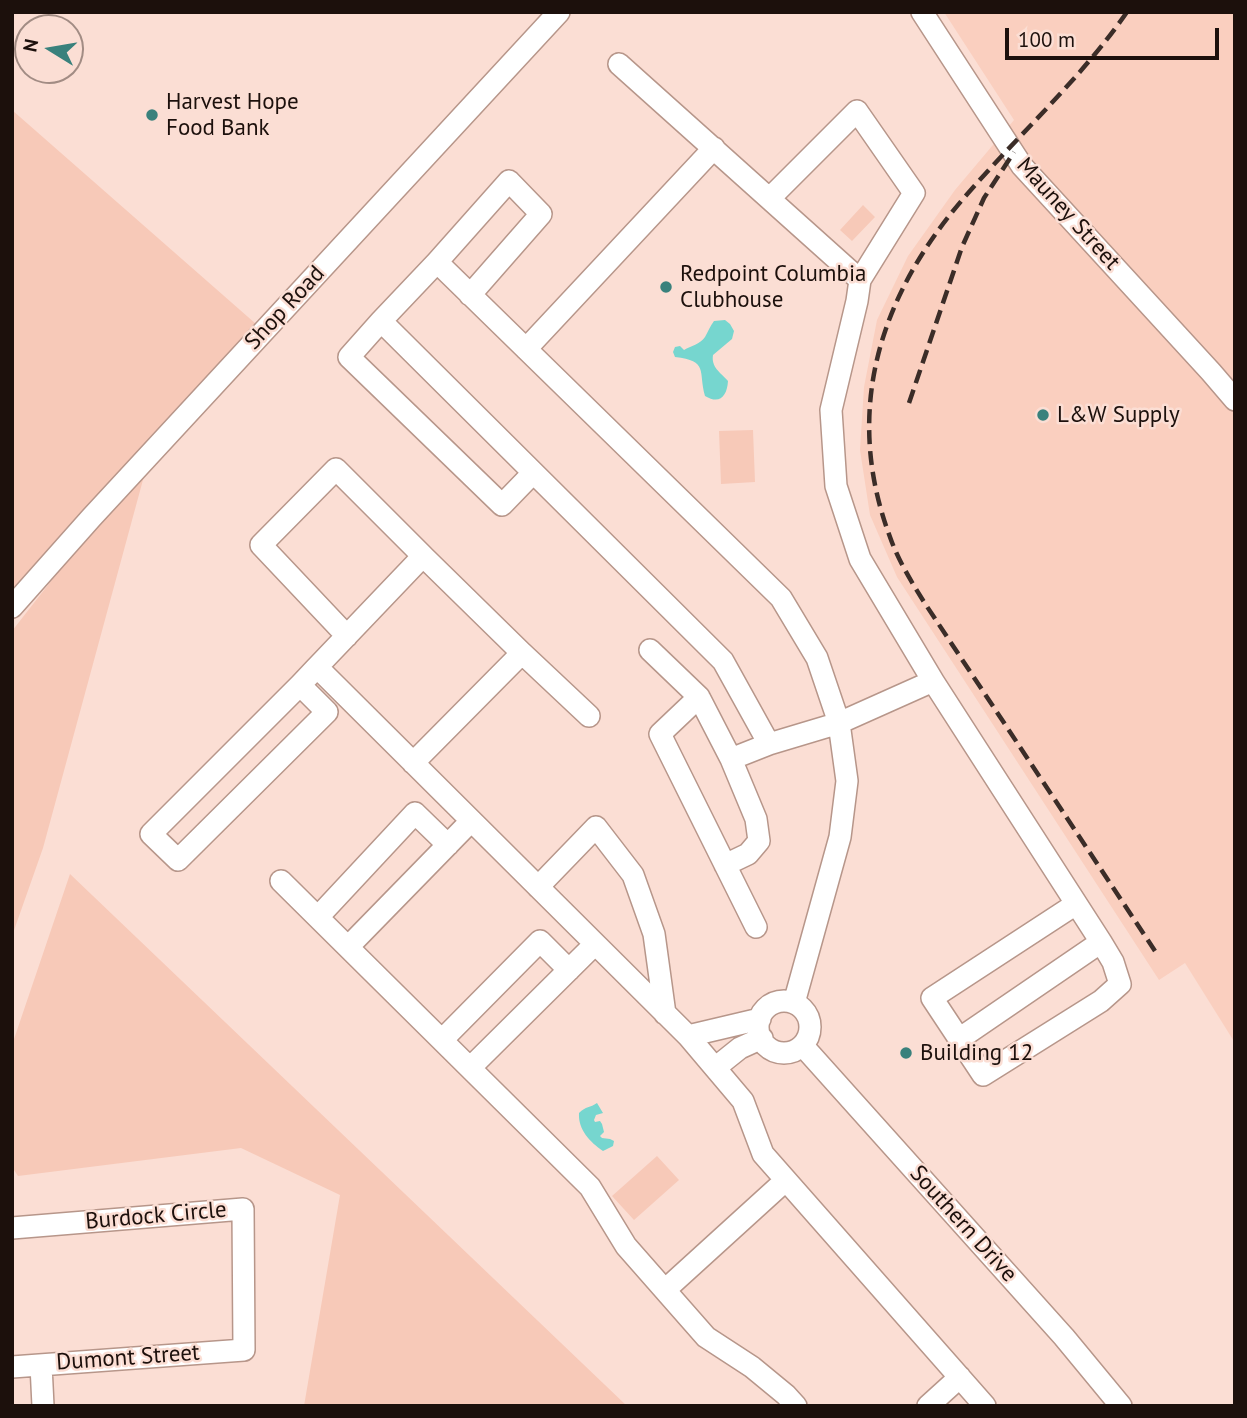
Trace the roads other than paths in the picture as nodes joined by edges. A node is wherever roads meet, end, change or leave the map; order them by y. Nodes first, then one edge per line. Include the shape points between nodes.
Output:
1 (559, 12) edge
2 (922, 12) edge
3 (619, 64) dead end
4 (714, 148) junction
5 (770, 198) junction
6 (437, 262) junction
7 (860, 280) junction
8 (470, 295) junction
9 (381, 321) junction
10 (526, 349) junction
11 (1235, 400) edge
12 (533, 473) junction
13 (423, 556) junction
14 (12, 607) edge
15 (347, 636) junction
16 (650, 650) dead end
17 (522, 653) junction
18 (317, 667) junction
19 (933, 681) junction
20 (300, 685) junction
21 (699, 697) junction
22 (589, 716) dead end
23 (839, 723) junction
24 (769, 744) junction
25 (731, 759) junction
26 (413, 763) junction
27 (471, 821) junction
28 (447, 845) junction
29 (725, 865) junction
30 (281, 881) dead end
31 (538, 887) junction
32 (1076, 904) junction
33 (318, 917) junction
34 (756, 927) dead end
35 (1101, 942) junction
36 (594, 945) junction
37 (348, 947) junction
38 (569, 970) junction
39 (794, 1003) junction
40 (665, 1014) junction
41 (761, 1028) junction
42 (688, 1036) junction
43 (959, 1039) junction
44 (442, 1040) junction
45 (803, 1046) junction
46 (470, 1068) junction
47 (715, 1068) junction
48 (786, 1180) junction
49 (12, 1228) edge
50 (665, 1290) junction
51 (244, 1350) joint
52 (41, 1365) junction
53 (12, 1367) edge
54 (960, 1377) junction
55 (43, 1406) edge
56 (796, 1406) edge
57 (928, 1406) edge
58 (985, 1406) edge
59 (1121, 1406) edge

1 - 14 street, Shop Road
2 - 11 street, Mauney Street via 1022,166
3 - 4 street
4 - 5 street
4 - 10 street
5 - 7 street
5 - 7 street via 857,111 914,193
6 - 8 street
6 - 8 street via 509,181 541,214
6 - 9 street
7 - 19 street via 831,410 836,486 860,559
8 - 10 street
9 - 12 street
9 - 12 street via 349,357 502,505
10 - 23 street via 781,598 817,658
12 - 24 street via 723,661
13 - 15 street
13 - 15 street via 336,469 261,545
13 - 17 street
15 - 18 street
16 - 21 street
17 - 22 street
17 - 26 street
18 - 20 street
18 - 26 street
19 - 23 street
19 - 32 street
20 - 20 street via 151,834 178,860 327,712
21 - 25 street
21 - 29 street via 660,734
23 - 24 street
23 - 39 street via 847,781 841,836
24 - 25 street
25 - 29 street via 756,819 759,841 748,854
26 - 27 street
27 - 28 street
27 - 31 street
28 - 33 street via 415,813
28 - 37 street
29 - 34 street
30 - 33 street
31 - 36 street
31 - 40 street via 596,827 633,875 654,934
32 - 35 street
32 - 43 street via 932,998
33 - 37 street
35 - 43 street
35 - 43 street via 1120,984 1101,1001 983,1075
36 - 38 street
36 - 40 street
37 - 44 street
38 - 44 street via 540,942
38 - 46 street
39 - 41 street via 770,1006
39 - 45 street via 810,1022
40 - 42 street
41 - 42 street
41 - 45 street via 764,1043 778,1053
41 - 47 street
42 - 47 street
44 - 46 street
45 - 59 street, Southern Drive
46 - 50 street via 590,1187 626,1246
47 - 48 street via 743,1101 763,1154
48 - 50 street
48 - 54 street
49 - 51 street, Burdock Circle via 243,1209
50 - 56 street via 706,1337 752,1367
51 - 52 street, Dumont Street
52 - 53 street, Dumont Street
52 - 55 street
54 - 57 street
54 - 58 street

